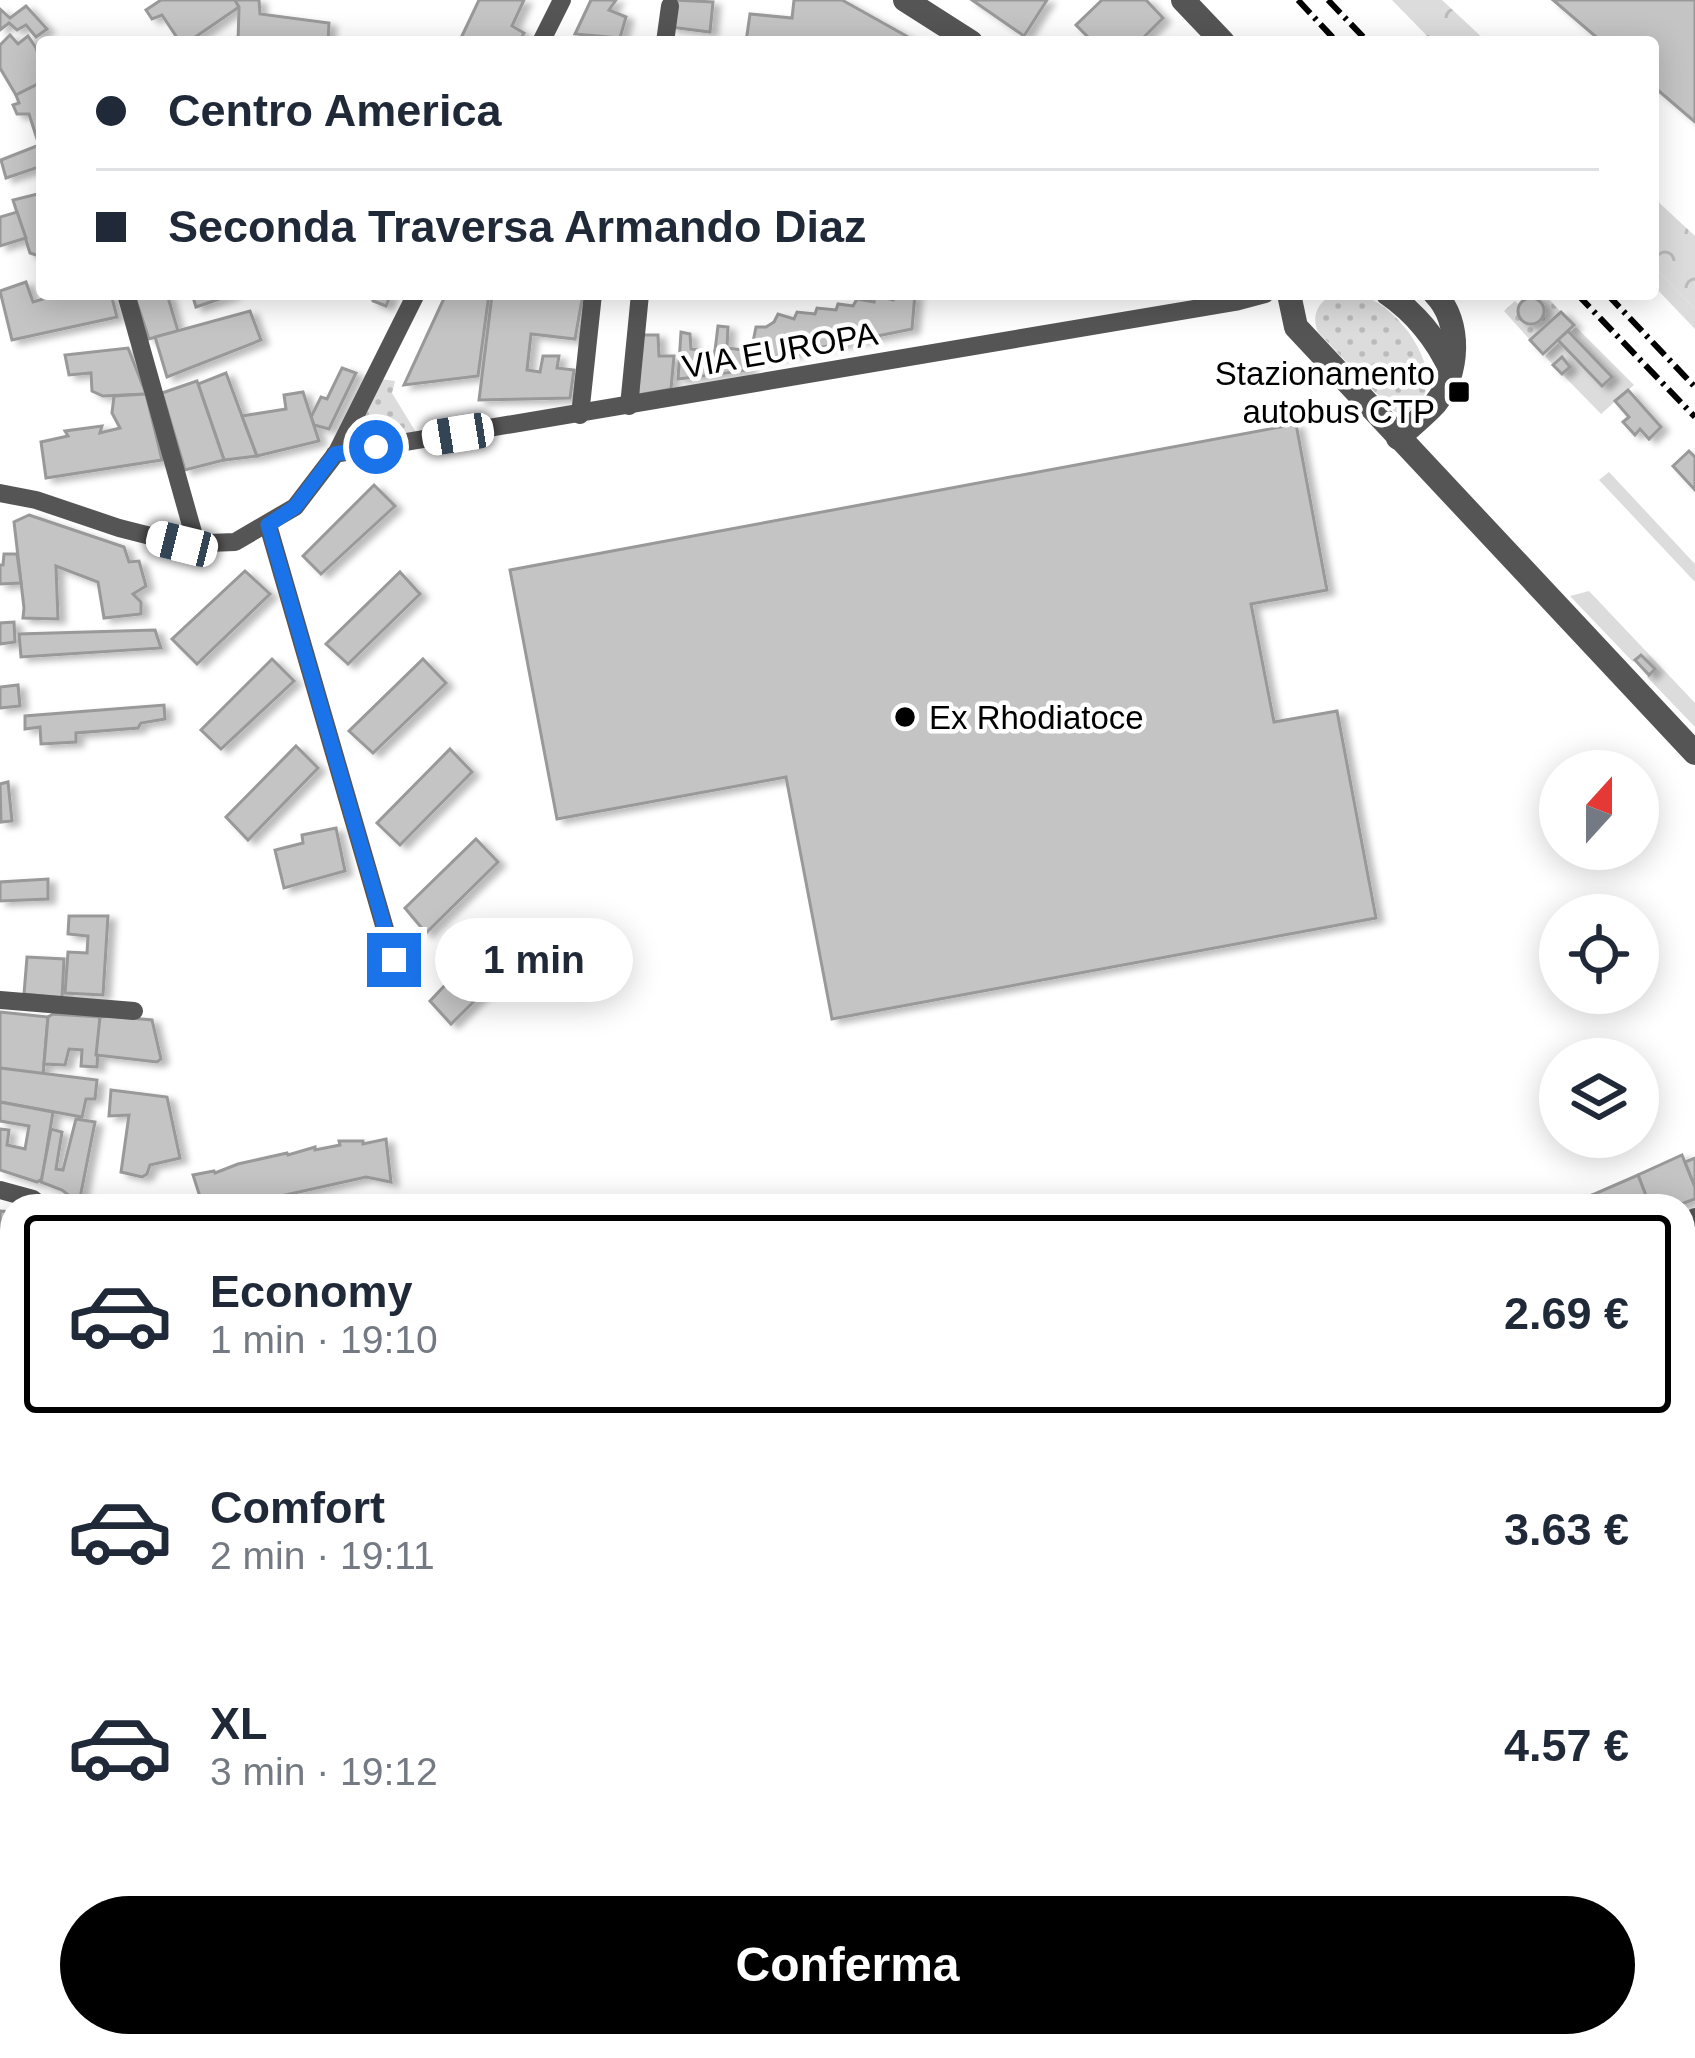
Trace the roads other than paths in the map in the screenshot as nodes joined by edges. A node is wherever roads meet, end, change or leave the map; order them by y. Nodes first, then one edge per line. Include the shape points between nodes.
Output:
1 (562, 0) edge
2 (904, 0) edge
3 (1183, 0) edge
4 (670, 6) dead end
5 (544, 36) edge
6 (666, 36) edge
7 (961, 36) edge
8 (1217, 36) edge
9 (128, 300) edge
10 (413, 300) edge
11 (592, 300) edge
12 (639, 300) edge
13 (1242, 300) edge
14 (1396, 300) edge
15 (1440, 300) edge
16 (1235, 302) junction
17 (1290, 303) edge
18 (1451, 371) junction
19 (629, 406) junction
20 (580, 415) junction
21 (1399, 438) junction
22 (336, 453) junction
23 (0, 493) edge
24 (268, 525) junction
25 (196, 543) junction
26 (1695, 753) edge
27 (394, 960) dead end
28 (0, 1000) edge
29 (134, 1011) dead end

1 - 5 street
2 - 7 street
3 - 8 street
4 - 6 street
9 - 25 street
10 - 22 street
11 - 20 street
12 - 19 street
13 - 16 street, VIA EUROPA
14 - 18 street
15 - 18 street via 1453,325
16 - 17 street, VIA EUROPA
16 - 19 street, VIA EUROPA
17 - 21 street via 1295,327
18 - 21 street via 1434,404
19 - 20 street, VIA EUROPA
20 - 22 street, VIA EUROPA
21 - 26 street
22 - 24 street via 295,507
23 - 25 street
24 - 25 street via 235,542
24 - 27 street
28 - 29 street

